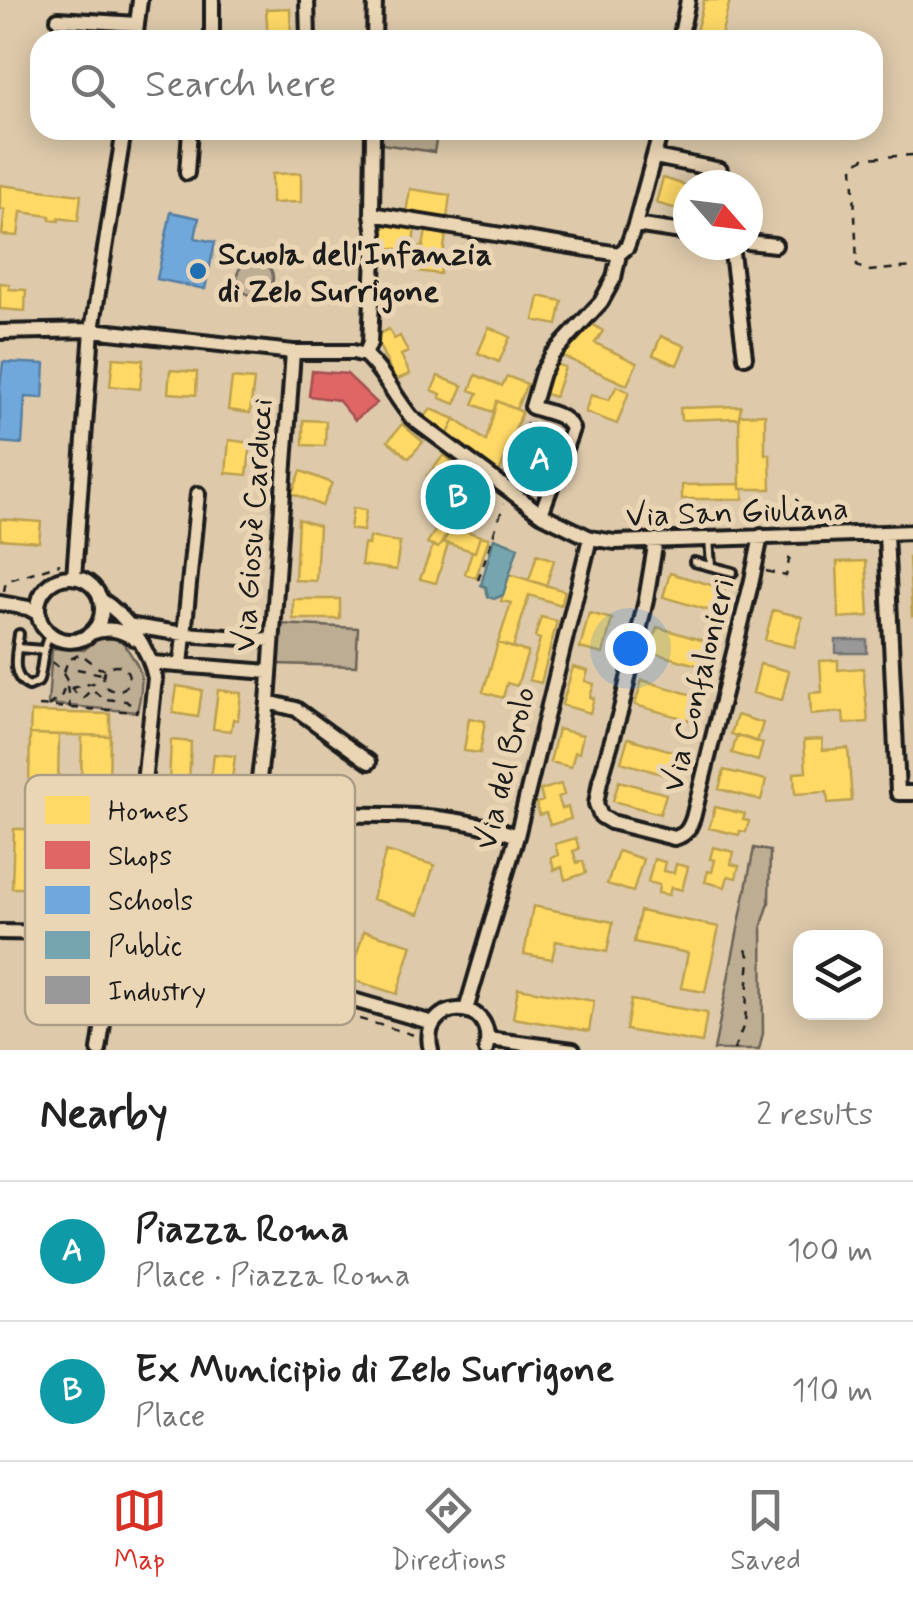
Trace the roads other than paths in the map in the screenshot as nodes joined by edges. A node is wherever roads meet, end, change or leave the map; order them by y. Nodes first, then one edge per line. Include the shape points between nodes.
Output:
1 (140, 0) edge
2 (212, 0) edge
3 (307, 0) edge
4 (375, 0) edge
5 (688, 0) edge
6 (58, 19) dead end
7 (137, 24) junction
8 (136, 30) edge
9 (212, 30) edge
10 (308, 30) edge
11 (374, 30) edge
12 (682, 30) edge
13 (122, 140) edge
14 (189, 140) edge
15 (373, 140) edge
16 (659, 140) edge
17 (655, 157) junction
18 (720, 170) dead end
19 (187, 173) dead end
20 (372, 214) junction
21 (635, 224) junction
22 (673, 230) edge
23 (763, 244) edge
24 (776, 245) dead end
25 (619, 254) junction
26 (734, 260) edge
27 (92, 330) junction
28 (0, 332) edge
29 (293, 352) junction
30 (365, 355) junction
31 (744, 357) dead end
32 (198, 494) dead end
33 (542, 514) junction
34 (913, 532) edge
35 (886, 534) junction
36 (761, 536) junction
37 (590, 538) junction
38 (709, 538) junction
39 (656, 540) junction
40 (694, 562) dead end
41 (711, 566) junction
42 (733, 572) dead end
43 (74, 577) junction
44 (100, 599) junction
45 (1, 603) edge
46 (39, 614) junction
47 (127, 624) junction
48 (164, 631) junction
49 (91, 632) junction
50 (50, 633) junction
51 (18, 634) dead end
52 (184, 634) junction
53 (271, 640) junction
54 (140, 643) junction
55 (18, 648) junction
56 (42, 654) junction
57 (152, 663) junction
58 (180, 665) junction
59 (269, 672) junction
60 (268, 702) junction
61 (370, 762) dead end
62 (144, 775) edge
63 (259, 775) edge
64 (913, 793) edge
65 (355, 816) edge
66 (516, 836) junction
67 (0, 932) edge
68 (25, 933) edge
69 (355, 1000) edge
70 (466, 1010) junction
71 (434, 1023) junction
72 (103, 1025) edge
73 (487, 1044) edge
74 (99, 1050) edge
75 (432, 1050) edge
76 (573, 1050) edge

1 - 7 street
2 - 9 street
3 - 10 street
4 - 11 street
5 - 12 street
6 - 7 street
7 - 8 street
13 - 27 street
14 - 19 street
15 - 20 street
16 - 17 street
17 - 18 street
17 - 21 street
20 - 25 street
20 - 30 street
21 - 22 street
21 - 25 street
23 - 24 street
25 - 33 street via 601,302 552,355 532,406 564,418 572,429
26 - 31 street
27 - 28 street
27 - 29 street
27 - 43 street
29 - 30 street
29 - 53 street, Via Giosuè Carducci
30 - 33 street via 412,418
32 - 52 street
33 - 37 street
34 - 35 street, Via San Giuliana
35 - 36 street, Via San Giuliana
35 - 64 street via 898,794
36 - 38 street, Via San Giuliana
36 - 39 street, Via Confalonieri via 689,829 667,837 611,822 596,804
37 - 39 street, Via San Giuliana
37 - 66 street, Via del Brolo
38 - 39 street, Via San Giuliana
38 - 41 lane
40 - 41 lane
41 - 42 lane
43 - 44 street via 93,586
43 - 46 street via 47,586
44 - 47 street
44 - 49 street via 102,614
45 - 46 street
46 - 50 street
47 - 48 street
47 - 54 street
48 - 52 street
48 - 54 street
49 - 50 street via 78,640
49 - 54 street via 113,629
50 - 56 lane
51 - 55 lane
52 - 53 street
52 - 58 street
53 - 59 street, Via Giosuè Carducci
54 - 57 street
55 - 56 lane
55 - 56 lane via 16,674 28,686 38,682
57 - 58 street
57 - 62 street via 156,678
58 - 59 street
59 - 60 street, Via Giosuè Carducci
60 - 61 street, Via Giosuè Carducci via 296,709
60 - 63 street, Via Giosuè Carducci
65 - 66 street, Via Giosuè Carducci via 426,816
66 - 70 street, Via del Brolo
67 - 68 street
69 - 71 street
70 - 71 street via 448,1011
70 - 73 street via 482,1021
71 - 75 street
72 - 74 street
73 - 76 street

